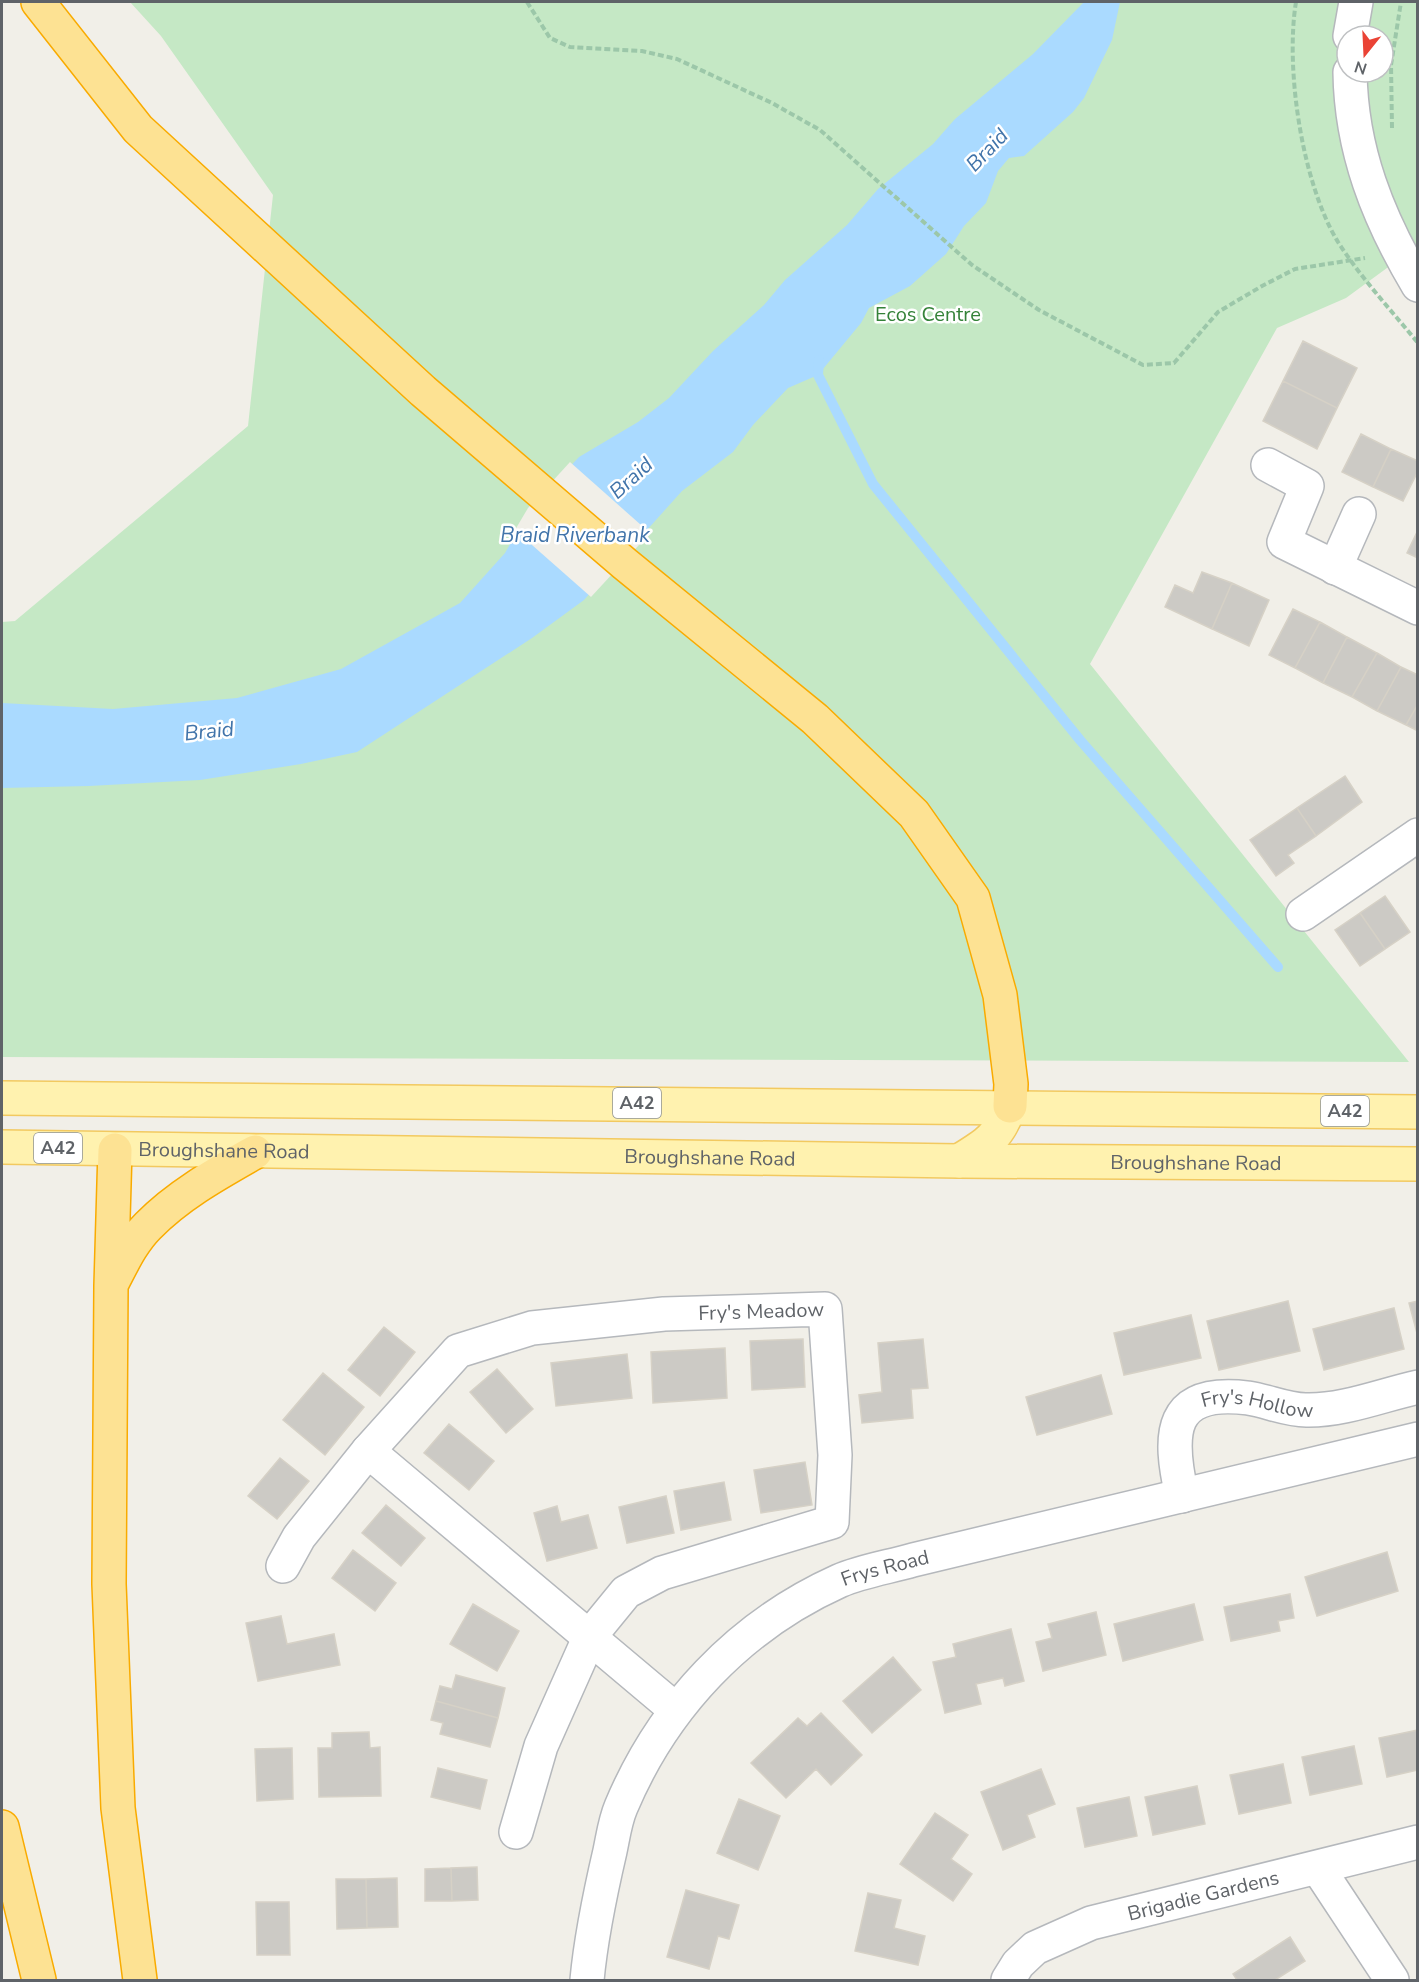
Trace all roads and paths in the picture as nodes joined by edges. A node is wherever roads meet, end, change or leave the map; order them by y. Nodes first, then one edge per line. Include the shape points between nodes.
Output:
1 (38, 2) edge
2 (526, 2) edge
3 (1296, 2) edge
4 (1356, 2) edge
5 (1401, 2) edge
6 (1352, 24) edge
7 (1351, 84) edge
8 (1392, 130) dead end
9 (1399, 251) junction
10 (1352, 260) junction
11 (1418, 285) edge
12 (1418, 343) edge
13 (1268, 465) dead end
14 (1359, 514) dead end
15 (1335, 568) junction
16 (1418, 608) edge
17 (1418, 835) edge
18 (1303, 914) dead end
19 (2, 1098) edge
20 (115, 1100) junction
21 (1010, 1106) junction
22 (1418, 1112) edge
23 (2, 1147) edge
24 (115, 1150) junction
25 (255, 1152) junction
26 (959, 1161) junction
27 (1418, 1164) edge
28 (111, 1286) junction
29 (1418, 1387) edge
30 (1418, 1439) edge
31 (368, 1451) junction
32 (1182, 1496) junction
33 (283, 1566) dead end
34 (590, 1636) junction
35 (676, 1710) junction
36 (2, 1827) edge
37 (516, 1832) dead end
38 (1418, 1842) edge
39 (1318, 1868) junction
40 (39, 1980) edge
41 (140, 1980) edge
42 (587, 1980) edge
43 (1008, 1980) edge
44 (1392, 1980) edge

1 - 21 highway via 138,129 423,391 625,564 815,719 914,814 973,898 1000,995
2 - 10 path via 550,38 570,47 642,51 677,59 820,130 972,265 1039,310 1143,365 1174,363 1218,312 1295,269
3 - 10 path via 1295,87 1311,179 1338,242
4 - 6 street
5 - 8 path via 1391,65
7 - 9 street via 1354,135 1378,212
9 - 10 path
9 - 11 street
10 - 12 path
13 - 15 street via 1307,486 1284,542
14 - 15 street
15 - 16 street
17 - 18 street
19 - 20 main road, A42
20 - 21 main road, A42
20 - 24 main road
21 - 22 main road, A42
21 - 26 main road via 1002,1129 989,1143
23 - 24 main road, Broughshane Road / A42
24 - 25 main road, Broughshane Road / A42
24 - 28 highway
25 - 26 main road, Broughshane Road / A42
25 - 28 highway via 208,1179 148,1226 131,1247
26 - 27 main road, Broughshane Road / A42
28 - 41 highway via 109,1596 118,1808
29 - 32 street, Fry's Hollow via 1310,1410 1247,1398 1204,1401 1177,1422 1174,1459
30 - 32 street, Frys Road
31 - 33 street, Fry's Meadow via 299,1537
31 - 34 street
31 - 34 street, Fry's Meadow via 458,1351 532,1328 664,1314 825,1309 835,1455 832,1522 662,1573 626,1592
32 - 35 street, Frys Road via 840,1580 782,1612 732,1648
34 - 35 street
34 - 37 street, Fry's Meadow via 540,1746
35 - 42 street, Frys Road via 651,1745 620,1809 597,1906
36 - 40 highway
38 - 39 street, Brigadie Gardens
39 - 43 street, Brigadie Gardens via 1084,1925 1035,1948
39 - 44 street

